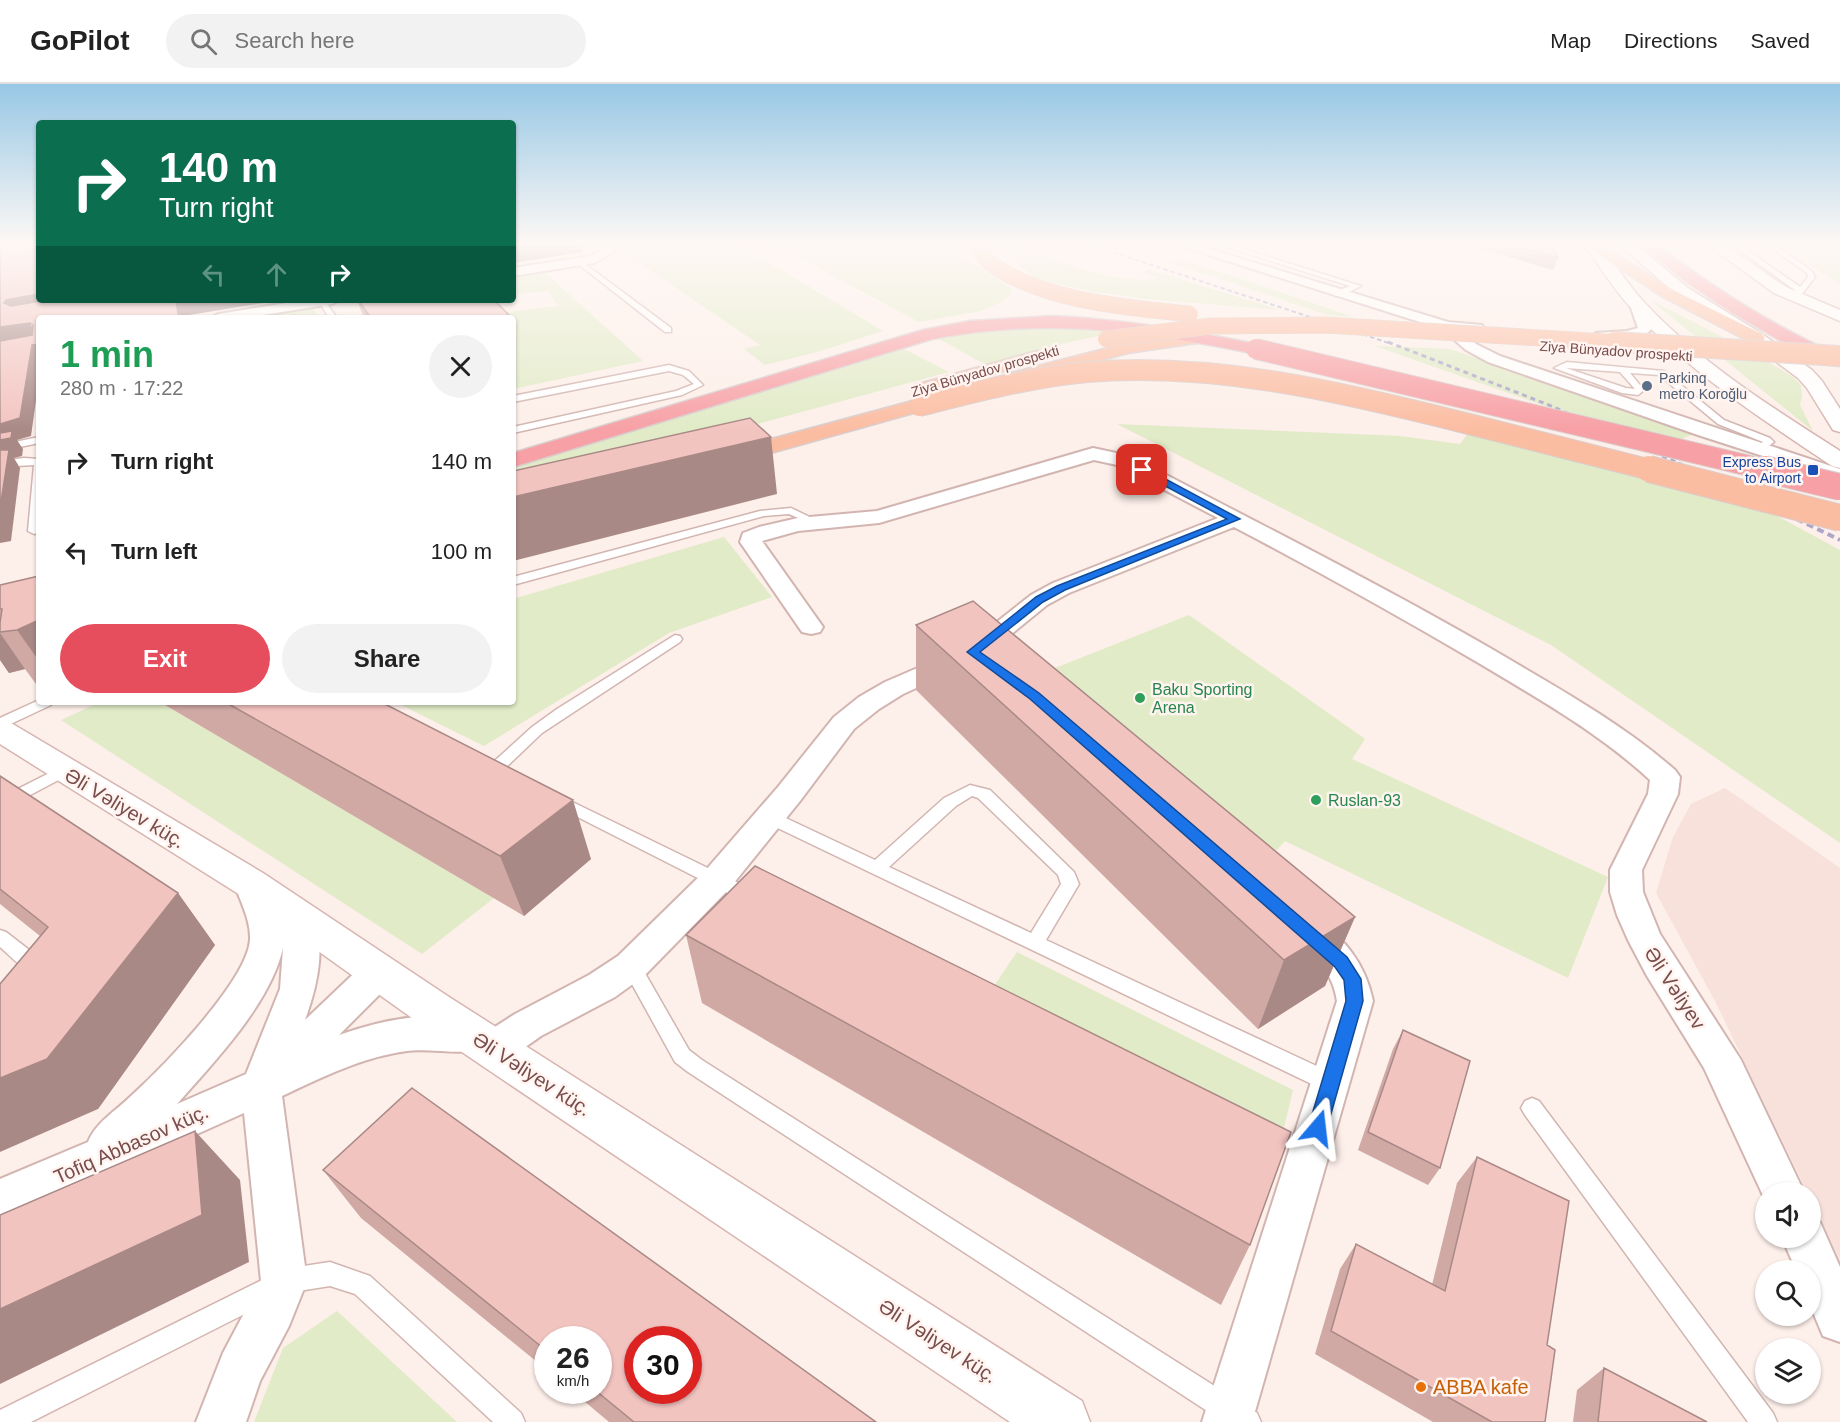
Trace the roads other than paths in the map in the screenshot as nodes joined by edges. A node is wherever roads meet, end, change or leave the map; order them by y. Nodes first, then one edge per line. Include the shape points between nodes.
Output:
1 (299, 305) edge
2 (636, 305) edge
3 (1128, 305) edge
4 (1377, 305) edge
5 (1637, 305) joint
6 (1691, 305) edge
7 (1705, 305) edge
8 (1730, 305) edge
9 (1824, 305) edge
10 (1840, 314) edge
11 (237, 315) edge
12 (1447, 326) junction
13 (1389, 327) junction
14 (668, 330) dead end
15 (1756, 338) junction
16 (1838, 346) edge
17 (1840, 366) edge
18 (1622, 369) junction
19 (1840, 377) edge
20 (516, 398) edge
21 (919, 406) junction
22 (1840, 426) edge
23 (516, 429) edge
24 (36, 441) edge
25 (752, 444) junction
26 (0, 448) edge
27 (1759, 449) junction
28 (707, 455) edge
29 (516, 459) edge
30 (1840, 461) edge
31 (36, 462) edge
32 (0, 464) edge
33 (1840, 475) edge
34 (1840, 486) edge
35 (36, 503) edge
36 (1840, 518) edge
37 (1235, 519) junction
38 (812, 521) junction
39 (34, 531) dead end
40 (516, 580) edge
41 (811, 627) dead end
42 (675, 639) dead end
43 (40, 705) edge
44 (0, 724) edge
45 (0, 730) edge
46 (63, 771) junction
47 (516, 779) edge
48 (537, 790) edge
49 (0, 805) edge
50 (769, 817) junction
51 (878, 868) junction
52 (717, 880) junction
53 (250, 883) junction
54 (771, 906) edge
55 (297, 915) junction
56 (1287, 915) edge
57 (0, 937) edge
58 (1034, 943) junction
59 (631, 966) junction
60 (380, 972) junction
61 (50, 984) edge
62 (485, 1042) junction
63 (1331, 1083) junction
64 (261, 1086) junction
65 (1532, 1108) dead end
66 (72, 1169) junction
67 (1778, 1182) edge
68 (0, 1201) edge
69 (1820, 1256) edge
70 (284, 1281) junction
71 (1840, 1318) edge
72 (1235, 1418) edge
73 (3, 1422) edge
74 (221, 1422) edge
75 (512, 1422) edge
76 (1061, 1422) edge
77 (1764, 1422) edge

1 - 11 street
2 - 14 lane
3 - 13 main road, bridge via 1218,317
4 - 12 street
5 - 12 street via 1646,327 1628,336
5 - 30 main road via 1744,397
6 - 15 main road
7 - 15 main road
8 - 17 highway
9 - 10 main road
12 - 27 street via 1471,347 1494,359
13 - 16 main road, Ziya Bünyadov prospekti, bridge
13 - 25 main road, Ziya Bünyadov prospekti, bridge via 1240,324 1106,339
15 - 19 main road
15 - 22 main road via 1805,374
17 - 21 main road, Ziya Bünyadov prospekti, bridge via 1343,333 1267,333 1127,348
18 - 18 lane via 1638,392 1558,368 1567,365
18 - 27 lane via 1666,376 1721,422 1769,442
20 - 23 lane via 669,368 680,369 699,385 679,393
21 - 25 main road, Ziya Bünyadov prospekti
21 - 36 main road, bridge via 1030,380 1081,373 1164,370 1243,376 1362,397
24 - 26 lane
25 - 28 main road
27 - 33 street
29 - 34 highway, bridge via 948,330 1023,321 1119,324 1172,332
31 - 32 lane
35 - 39 lane
37 - 38 street via 1123,460 1093,454 879,517
37 - 50 street via 1061,588 1040,600 986,662 894,688 868,704 844,723
37 - 67 street, Əli Vəliyev via 1414,614 1562,700 1645,758 1665,777 1663,794 1626,870 1624,882 1640,932 1719,1058
38 - 40 lane via 791,511 764,513
38 - 41 street via 751,538
42 - 47 lane via 562,712 490,766
43 - 44 lane
45 - 46 main road, Əli Vəliyev küç.
46 - 49 lane
46 - 53 main road, Əli Vəliyev küç.
48 - 52 lane
50 - 51 lane
50 - 52 street
51 - 58 lane
51 - 58 lane via 950,802 970,790 984,794 1065,872 1070,884
52 - 54 lane
52 - 59 street
53 - 55 main road, Əli Vəliyev küç.
53 - 66 street via 267,927 267,945 244,997 158,1099 130,1126
55 - 60 main road, Əli Vəliyev küç.
55 - 64 street via 302,957 298,989
56 - 63 street via 1341,962 1352,979 1354,1001
57 - 61 lane via 39,967
58 - 63 lane
59 - 62 street via 528,1025
59 - 72 lane via 682,1056 695,1066
60 - 62 main road, Əli Vəliyev küç.
60 - 64 street
62 - 64 street, Tofiq Abbasov küç. via 434,1031 395,1034 351,1047
62 - 76 main road, Əli Vəliyev küç.
63 - 72 street via 1294,1167
64 - 66 street, Tofiq Abbasov küç.
64 - 70 street
65 - 77 lane
66 - 68 street, Tofiq Abbasov küç.
69 - 71 street
70 - 73 lane
70 - 74 street via 240,1370
70 - 75 lane via 330,1274 362,1284

